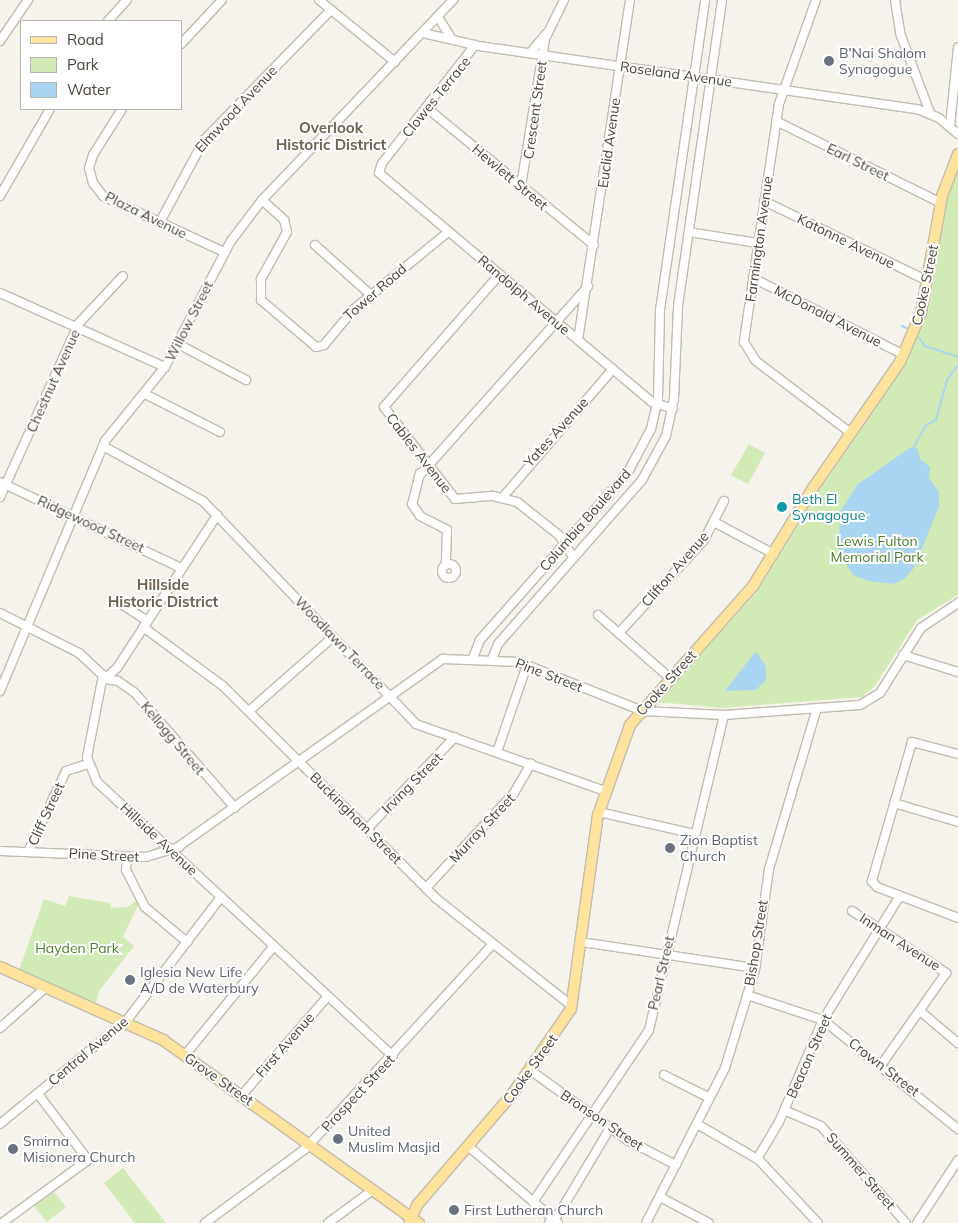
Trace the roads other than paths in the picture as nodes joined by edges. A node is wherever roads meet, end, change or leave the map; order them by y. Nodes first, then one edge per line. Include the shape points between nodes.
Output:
1 (28, 0) edge
2 (127, 0) edge
3 (222, 0) edge
4 (319, 0) edge
5 (564, 0) edge
6 (630, 0) edge
7 (705, 0) edge
8 (722, 0) edge
9 (816, 0) edge
10 (895, 0) edge
11 (452, 1) edge
12 (331, 10) junction
13 (438, 17) junction
14 (109, 20) edge
15 (701, 26) junction
16 (718, 28) junction
17 (423, 33) junction
18 (547, 33) junction
19 (450, 36) junction
20 (0, 41) edge
21 (182, 43) edge
22 (475, 45) junction
23 (958, 47) edge
24 (530, 53) junction
25 (543, 55) junction
26 (958, 58) edge
27 (395, 62) junction
28 (620, 66) junction
29 (694, 76) junction
30 (711, 79) junction
31 (783, 89) junction
32 (428, 108) junction
33 (49, 110) edge
34 (121, 110) edge
35 (930, 113) junction
36 (776, 121) junction
37 (950, 126) junction
38 (958, 134) edge
39 (958, 154) edge
40 (681, 167) junction
41 (698, 169) junction
42 (379, 173) joint
43 (521, 186) junction
44 (0, 196) edge
45 (262, 200) junction
46 (764, 201) junction
47 (941, 203) junction
48 (160, 222) junction
49 (448, 232) junction
50 (689, 232) junction
51 (758, 243) junction
52 (315, 245) dead end
53 (594, 245) junction
54 (224, 252) junction
55 (667, 268) junction
56 (683, 270) junction
57 (499, 275) junction
58 (123, 276) dead end
59 (753, 278) junction
60 (928, 281) junction
61 (588, 286) junction
62 (0, 293) edge
63 (371, 295) junction
64 (555, 321) junction
65 (76, 327) junction
66 (578, 340) junction
67 (178, 344) junction
68 (904, 355) junction
69 (658, 364) junction
70 (675, 364) junction
71 (165, 368) junction
72 (613, 369) junction
73 (246, 380) dead end
74 (145, 394) junction
75 (657, 405) junction
76 (673, 409) junction
77 (220, 432) dead end
78 (851, 433) junction
79 (103, 446) junction
80 (428, 465) junction
81 (3, 483) edge
82 (0, 497) edge
83 (502, 498) junction
84 (724, 502) dead end
85 (75, 514) junction
86 (217, 515) junction
87 (714, 522) junction
88 (565, 544) junction
89 (774, 554) junction
90 (574, 558) junction
91 (446, 565) dead end
92 (181, 568) junction
93 (116, 600) dead end
94 (958, 603) edge
95 (0, 612) edge
96 (598, 615) dead end
97 (145, 624) junction
98 (30, 626) junction
99 (619, 633) junction
100 (334, 637) junction
101 (903, 655) junction
102 (473, 658) junction
103 (492, 659) junction
104 (528, 665) junction
105 (958, 672) edge
106 (670, 678) junction
107 (105, 679) junction
108 (0, 691) edge
109 (390, 696) junction
110 (817, 708) junction
111 (640, 710) junction
112 (249, 711) junction
113 (724, 715) junction
114 (455, 737) junction
115 (497, 752) junction
116 (958, 754) edge
117 (300, 763) junction
118 (88, 764) junction
119 (531, 764) junction
120 (605, 791) junction
121 (894, 803) junction
122 (235, 808) junction
123 (599, 812) junction
124 (958, 822) edge
125 (366, 829) junction
126 (694, 834) junction
127 (170, 850) junction
128 (0, 852) edge
129 (28, 852) junction
130 (127, 856) junction
131 (426, 888) junction
132 (900, 896) junction
133 (221, 897) junction
134 (852, 911) dead end
135 (958, 918) edge
136 (880, 930) junction
137 (187, 942) junction
138 (581, 942) junction
139 (493, 944) junction
140 (274, 946) junction
141 (666, 952) junction
142 (0, 967) edge
143 (755, 968) junction
144 (45, 988) junction
145 (328, 996) junction
146 (747, 996) junction
147 (572, 1006) junction
148 (920, 1011) junction
149 (823, 1020) junction
150 (125, 1022) junction
151 (0, 1028) edge
152 (958, 1043) edge
153 (185, 1055) junction
154 (393, 1056) junction
155 (881, 1065) junction
156 (530, 1070) junction
157 (664, 1075) dead end
158 (38, 1094) junction
159 (242, 1095) junction
160 (710, 1098) junction
161 (784, 1110) junction
162 (592, 1115) junction
163 (0, 1124) edge
164 (697, 1124) junction
165 (610, 1128) junction
166 (958, 1129) edge
167 (309, 1145) junction
168 (468, 1146) junction
169 (757, 1159) junction
170 (958, 1160) edge
171 (676, 1165) junction
172 (370, 1192) junction
173 (660, 1197) junction
174 (533, 1202) junction
175 (413, 1222) edge
176 (553, 1222) edge
177 (2, 1223) edge
178 (205, 1223) edge
179 (328, 1223) edge
180 (646, 1223) edge
181 (709, 1223) edge
182 (818, 1223) edge
183 (906, 1223) edge
184 (917, 1223) edge

1 - 20 street
2 - 14 street
3 - 21 street
4 - 12 street
5 - 18 street, Crescent Street
6 - 28 street, Euclid Avenue
7 - 15 street, Columbia Boulevard
8 - 16 street, Columbia Boulevard
9 - 31 street, Farmington Avenue
10 - 35 street via 900,33
11 - 13 street, Willow Street
12 - 27 street
12 - 48 street, Elmwood Avenue via 204,140
13 - 17 street, Willow Street
13 - 19 street
15 - 16 street
15 - 29 street, Columbia Boulevard
16 - 30 street, Columbia Boulevard
17 - 19 street, Roseland Avenue
17 - 27 street, Willow Street
18 - 24 street, Crescent Street
18 - 25 street, Crescent Street
19 - 22 street, Roseland Avenue
22 - 24 street, Roseland Avenue
22 - 32 street, Clowes Terrace
23 - 26 street
24 - 25 street, Roseland Avenue
25 - 28 street, Roseland Avenue
25 - 43 street, Crescent Street
26 - 37 street
27 - 45 street, Willow Street
28 - 29 street, Roseland Avenue
28 - 53 street, Euclid Avenue
29 - 30 street, Roseland Avenue
29 - 40 street, Columbia Boulevard
30 - 31 street, Roseland Avenue
30 - 41 street, Columbia Boulevard
31 - 35 street, Roseland Avenue
31 - 36 street, Farmington Avenue
32 - 42 street, Clowes Terrace
32 - 43 street, Hewlett Street
33 - 44 street
34 - 48 street, Plaza Avenue via 93,155 89,168 93,183 103,196
35 - 37 street
36 - 46 street, Farmington Avenue
36 - 47 street, Earl Street
37 - 38 street
39 - 47 main road, Cooke Street
40 - 41 street
40 - 55 street, Columbia Boulevard
41 - 50 street, Columbia Boulevard
42 - 49 street, Randolph Avenue
43 - 53 street, Hewlett Street
45 - 54 street, Willow Street
45 - 63 street, Tower Road via 283,218 286,228 284,242 259,284 261,300 270,312 319,347
46 - 51 street, Farmington Avenue
46 - 60 street, Katonne Avenue
47 - 60 main road, Cooke Street
48 - 54 street, Plaza Avenue
49 - 57 street, Randolph Avenue
49 - 63 street, Tower Road
50 - 51 street
50 - 56 street, Columbia Boulevard
51 - 59 street, Farmington Avenue
52 - 63 street
53 - 61 street, Euclid Avenue
54 - 67 street, Willow Street
55 - 56 street
55 - 69 street, Columbia Boulevard
56 - 70 street, Columbia Boulevard
57 - 64 street, Randolph Avenue
57 - 80 street, Cables Avenue via 385,402 387,412
58 - 65 street, Chestnut Avenue
59 - 68 street, McDonald Avenue
59 - 78 street, Farmington Avenue via 744,339 747,352
60 - 68 main road, Cooke Street via 919,320
61 - 64 street
61 - 66 street, Euclid Avenue
62 - 65 street
64 - 66 street, Randolph Avenue
64 - 80 street
65 - 71 street
65 - 81 street, Chestnut Avenue
66 - 72 street, Randolph Avenue
67 - 71 street, Willow Street
67 - 73 street
68 - 78 main road, Cooke Street
69 - 70 street
69 - 75 street, Columbia Boulevard
70 - 76 street, Columbia Boulevard
71 - 74 street, Willow Street
72 - 75 street, Randolph Avenue
72 - 83 street, Yates Avenue
74 - 77 street
74 - 79 street, Willow Street via 115,425
75 - 76 street, Randolph Avenue
75 - 88 street, Columbia Boulevard via 650,434 633,465
76 - 90 street, Columbia Boulevard via 664,441 646,474
78 - 89 main road, Cooke Street
79 - 85 street, Willow Street
79 - 86 street, Woodlawn Terrace via 186,489
80 - 83 street, Cables Avenue via 457,500
80 - 91 street via 412,491 412,504 420,516 447,530
81 - 82 street, Chestnut Avenue
81 - 85 street, Ridgewood Street
83 - 88 street, Cables Avenue via 527,508
84 - 87 street, Clifton Avenue
85 - 92 street, Ridgewood Street
85 - 98 street, Willow Street
86 - 92 street
86 - 100 street, Woodlawn Terrace
87 - 89 street
87 - 99 street, Clifton Avenue via 704,540
88 - 90 street, Cables Avenue
88 - 102 street, Columbia Boulevard via 480,640
89 - 106 main road, Cooke Street via 749,592
90 - 103 street, Columbia Boulevard via 498,644
92 - 97 street
93 - 97 street, Buckingham Street
94 - 101 street, Pine Street via 921,628
95 - 98 street
96 - 99 street
97 - 107 street
97 - 112 street, Buckingham Street via 220,683
98 - 107 street via 83,656
98 - 108 street, Willow Street
99 - 106 street
100 - 109 street, Woodlawn Terrace
100 - 112 street
101 - 105 street
101 - 110 street, Pine Street via 872,701
102 - 103 street, Pine Street
102 - 109 street, Pine Street via 438,660
103 - 104 street, Pine Street
104 - 111 street, Pine Street
104 - 115 street
106 - 111 main road, Cooke Street
107 - 118 street
107 - 122 street, Kellogg Street via 118,681 136,693
109 - 114 street, Woodlawn Terrace via 416,724
109 - 117 street, Pine Street
110 - 113 street, Pine Street
110 - 143 street, Bishop Street via 769,869
111 - 113 street, Pine Street
111 - 120 main road, Cooke Street via 630,725
112 - 117 street, Buckingham Street
113 - 126 street, Pearl Street
114 - 115 street, Woodlawn Terrace
114 - 125 street, Irving Street
115 - 119 street, Woodlawn Terrace
116 - 121 street via 913,741
117 - 122 street, Pine Street
117 - 125 street, Buckingham Street
118 - 127 street, Hillside Avenue via 97,782
118 - 129 street, Cliff Street via 66,771
119 - 120 street, Woodlawn Terrace
119 - 131 street, Murray Street via 514,793
120 - 123 main road, Cooke Street
121 - 124 street
121 - 132 street via 872,883
122 - 127 street, Pine Street
123 - 126 street
123 - 138 main road, Cooke Street
125 - 131 street, Buckingham Street
126 - 141 street, Pearl Street
127 - 130 street, Pine Street via 149,857
127 - 133 street, Hillside Avenue
128 - 129 street, Pine Street
129 - 130 street, Pine Street
130 - 137 street via 126,870 145,907
131 - 139 street, Buckingham Street
132 - 135 street
132 - 136 street, Beacon Street
133 - 137 street, Central Avenue
133 - 140 street, Hillside Avenue
134 - 136 street, Inman Avenue
136 - 148 street, Inman Avenue via 946,973
136 - 149 street, Beacon Street
137 - 150 street, Central Avenue
138 - 141 street
138 - 147 main road, Cooke Street
139 - 147 street, Buckingham Street
139 - 154 street, Prospect Street
140 - 145 street, Hillside Avenue
140 - 153 street
141 - 143 street
141 - 162 street, Pearl Street via 648,1030
142 - 144 main road, Grove Street
143 - 146 street, Bishop Street
144 - 150 main road, Grove Street
144 - 151 street
145 - 154 street, Hillside Avenue
145 - 159 street, First Avenue
146 - 149 street, Crown Street
146 - 160 street, Bishop Street via 725,1068
147 - 156 main road, Cooke Street
148 - 152 street
148 - 155 street
149 - 155 street, Crown Street
149 - 161 street, Beacon Street
150 - 153 main road, Grove Street
150 - 158 street, Central Avenue
153 - 159 main road, Grove Street
154 - 167 street, Prospect Street
155 - 166 street, Crown Street
156 - 162 street, Bronson Street
156 - 168 main road, Cooke Street
157 - 160 street
158 - 163 street, Central Avenue
158 - 177 street via 88,1159
159 - 167 main road, Grove Street
160 - 164 street, Bishop Street
161 - 169 street, Beacon Street
161 - 183 street, Summer Street via 821,1126
162 - 165 street, Bronson Street
162 - 174 street, Pearl Street
164 - 169 street
164 - 171 street, Bishop Street
165 - 171 street, Bronson Street
165 - 176 street
167 - 172 main road, Grove Street
167 - 178 street, Prospect Street
168 - 174 street
168 - 175 main road, Cooke Street
169 - 182 street
170 - 184 street
171 - 173 street, Bishop Street
172 - 175 main road, Grove Street
172 - 179 street
173 - 180 street, Bishop Street
173 - 181 street
174 - 176 street

